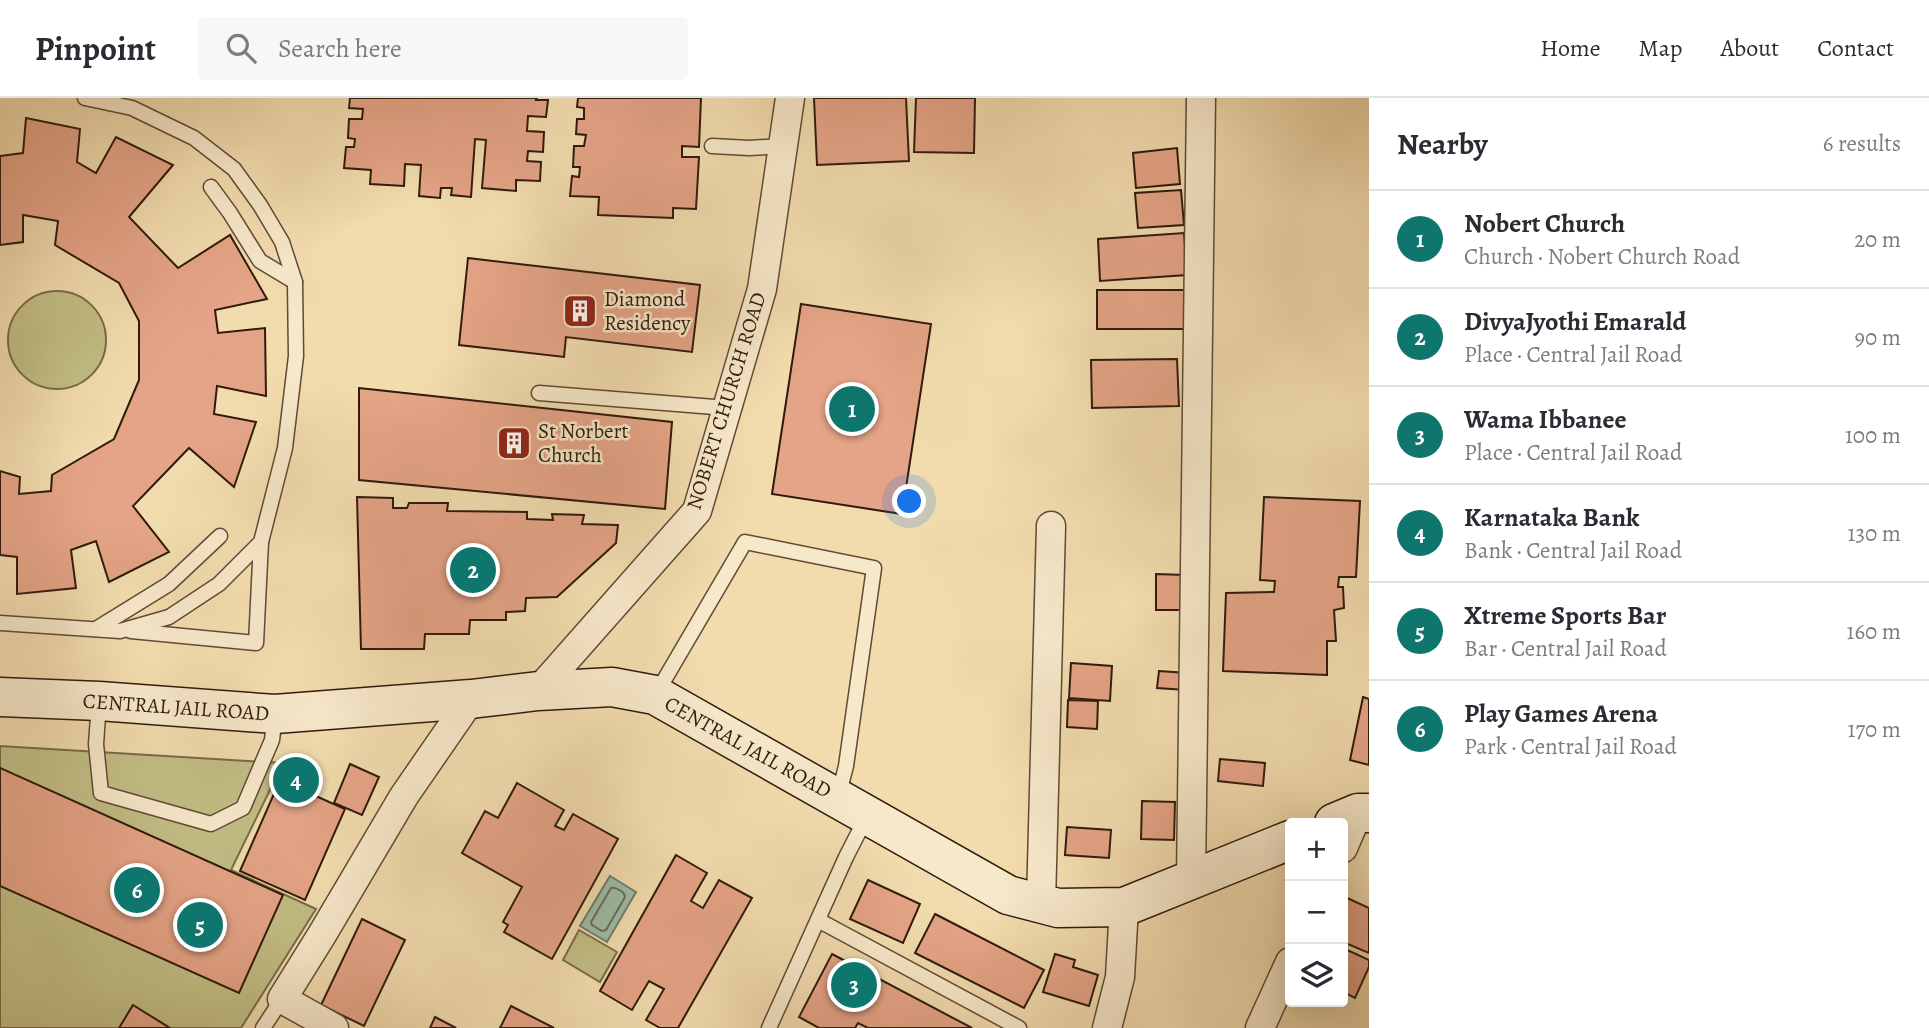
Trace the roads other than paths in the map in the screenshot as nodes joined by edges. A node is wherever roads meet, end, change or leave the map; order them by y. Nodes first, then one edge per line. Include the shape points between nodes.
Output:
1 (85, 98) edge
2 (790, 98) edge
3 (1200, 98) edge
4 (712, 146) dead end
5 (783, 146) junction
6 (211, 187) dead end
7 (295, 282) junction
8 (539, 393) dead end
9 (727, 408) junction
10 (1051, 526) dead end
11 (220, 536) dead end
12 (261, 542) junction
13 (0, 623) edge
14 (96, 629) junction
15 (120, 631) junction
16 (538, 691) junction
17 (655, 695) junction
18 (0, 697) edge
19 (471, 699) junction
20 (99, 701) junction
21 (275, 714) junction
22 (853, 807) junction
23 (1354, 817) edge
24 (1348, 834) edge
25 (1285, 842) edge
26 (1191, 879) junction
27 (1041, 903) junction
28 (1124, 907) junction
29 (818, 920) junction
30 (1285, 973) edge
31 (282, 999) junction
32 (262, 1028) edge
33 (334, 1028) edge
34 (769, 1028) edge
35 (1019, 1028) edge
36 (1107, 1028) edge
37 (1260, 1028) edge

1 - 7 lane via 132,108 194,138 234,169 282,242
2 - 5 street, NOBERT CHURCH ROAD
3 - 26 street
4 - 5 lane
5 - 9 street, NOBERT CHURCH ROAD via 762,289
6 - 7 lane via 260,261
7 - 12 lane via 296,356 286,435
8 - 9 lane
9 - 16 street, NOBERT CHURCH ROAD via 697,510
10 - 27 street
11 - 14 lane via 169,584
12 - 15 lane via 219,584 169,617
12 - 15 lane via 256,643
13 - 14 lane
14 - 15 lane
16 - 17 main road, CENTRAL JAIL ROAD via 612,687
16 - 19 main road, CENTRAL JAIL ROAD
17 - 22 main road, CENTRAL JAIL ROAD
17 - 22 lane via 745,542 874,568 846,766
18 - 20 main road, CENTRAL JAIL ROAD
19 - 21 main road, CENTRAL JAIL ROAD
19 - 31 street via 404,796
20 - 21 main road, CENTRAL JAIL ROAD
20 - 21 lane via 96,744 101,793 211,824 243,808 272,740
22 - 27 main road, CENTRAL JAIL ROAD via 1008,895
22 - 29 lane via 846,857
23 - 24 street
25 - 26 main road, CENTRAL JAIL ROAD
26 - 28 main road, CENTRAL JAIL ROAD
27 - 28 main road, CENTRAL JAIL ROAD via 1058,908
28 - 36 street via 1120,977
29 - 34 lane
29 - 35 lane
30 - 37 street
31 - 32 lane
31 - 33 street

